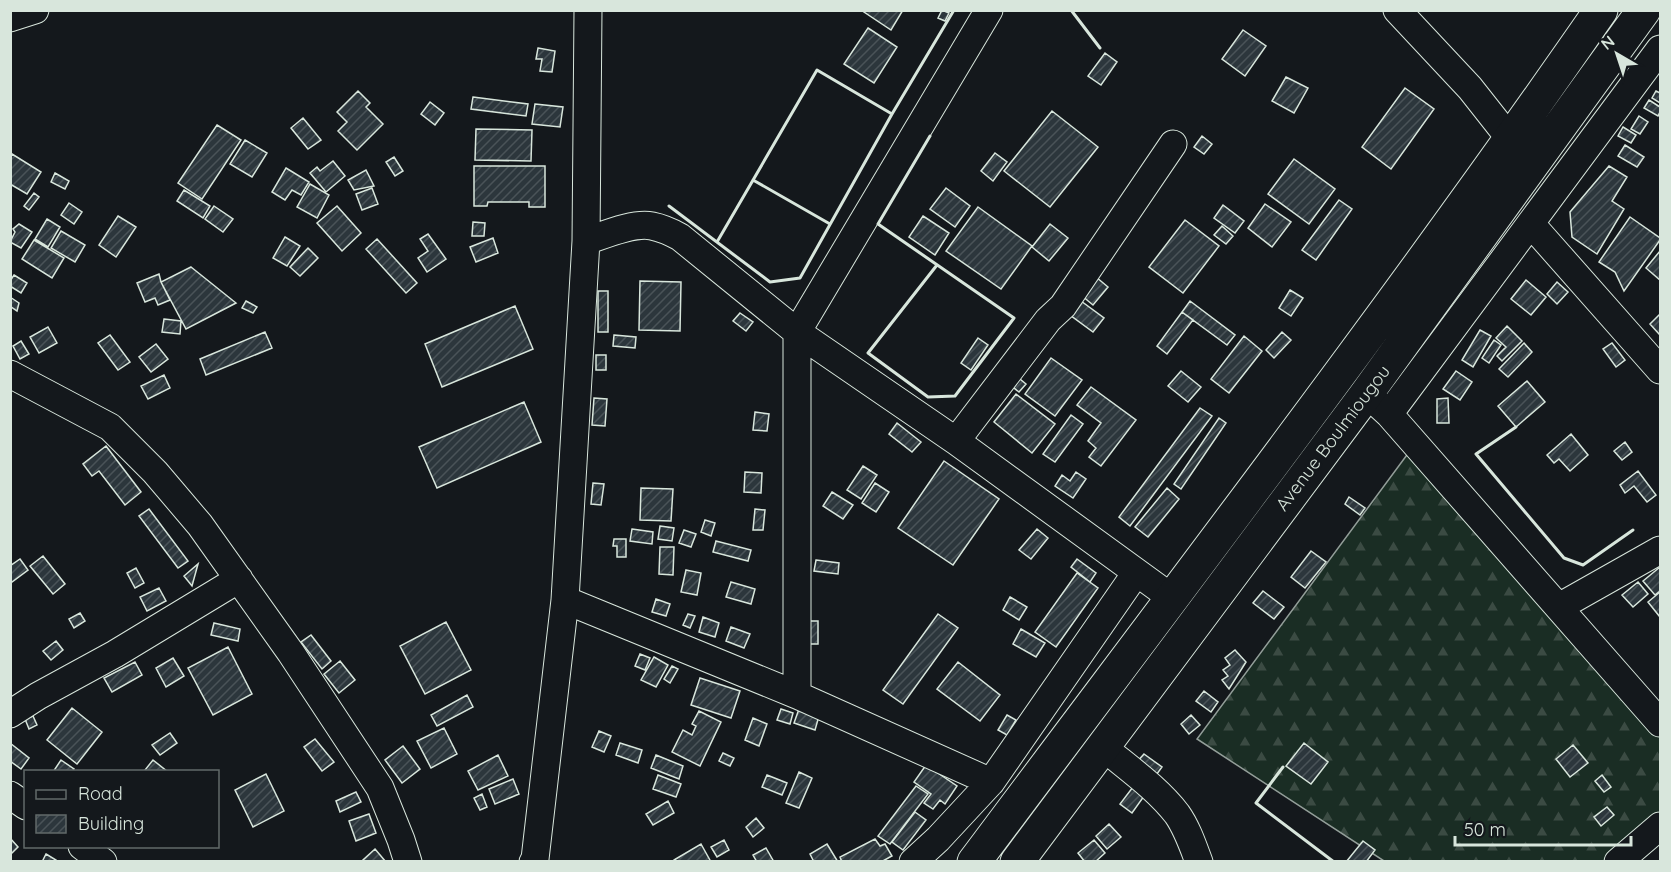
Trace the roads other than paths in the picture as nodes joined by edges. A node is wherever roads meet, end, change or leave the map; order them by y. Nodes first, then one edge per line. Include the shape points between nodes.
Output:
1 (35, 10) edge
2 (588, 10) edge
3 (989, 10) edge
4 (1397, 10) edge
5 (1601, 10) edge
6 (1644, 10) edge
7 (10, 18) edge
8 (1660, 49) edge
9 (1511, 140) junction
10 (1173, 144) dead end
11 (1531, 224) junction
12 (586, 241) junction
13 (797, 332) junction
14 (1660, 370) edge
15 (12, 379) edge
16 (1378, 404) junction
17 (956, 441) junction
18 (1660, 550) edge
19 (1136, 573) junction
20 (239, 579) junction
21 (1172, 598) junction
22 (565, 600) junction
23 (1559, 607) junction
24 (797, 695) junction
25 (10, 714) edge
26 (1660, 723) edge
27 (1103, 747) junction
28 (991, 782) junction
29 (10, 795) edge
30 (24, 805) edge
31 (1660, 826) edge
32 (85, 848) edge
33 (103, 861) edge
34 (408, 861) edge
35 (532, 861) edge
36 (913, 861) edge
37 (974, 861) edge
38 (1017, 861) edge
39 (1198, 861) edge
40 (1618, 861) edge

1 - 7 street
2 - 12 street
3 - 13 street
4 - 9 street via 1470,88
5 - 9 highway, Avenue Boulmiougou
6 - 16 highway, Avenue Boulmiougou
8 - 11 street
9 - 21 highway, Avenue Boulmiougou
10 - 17 street via 1063,306 1048,320
11 - 14 street
11 - 16 street
12 - 13 street via 636,226 666,230 680,237
12 - 22 street
13 - 17 street
13 - 24 street
15 - 20 street via 110,427 155,471
16 - 23 street
16 - 27 highway, Avenue Boulmiougou
17 - 19 street
18 - 23 street
19 - 21 street
19 - 28 street
20 - 25 street
20 - 34 street via 380,788
21 - 37 highway, Avenue Boulmiougou
22 - 24 street
22 - 35 street
23 - 26 street
24 - 28 street
27 - 38 highway, Avenue Boulmiougou
27 - 39 street via 1178,815
28 - 36 street
29 - 30 street
31 - 40 street
32 - 33 street

